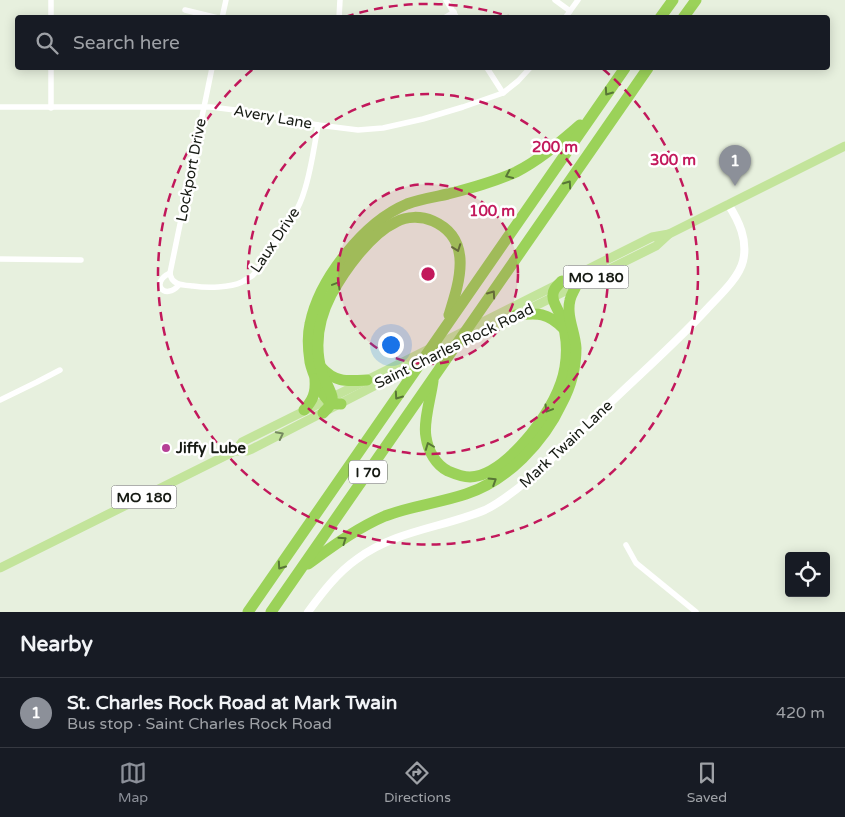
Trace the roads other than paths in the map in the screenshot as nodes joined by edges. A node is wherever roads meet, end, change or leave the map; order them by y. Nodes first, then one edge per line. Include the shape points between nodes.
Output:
1 (51, 0) edge
2 (226, 0) edge
3 (340, 0) edge
4 (446, 0) edge
5 (555, 0) edge
6 (578, 0) edge
7 (673, 0) edge
8 (696, 0) edge
9 (185, 10) dead end
10 (570, 11) junction
11 (51, 15) edge
12 (207, 15) edge
13 (221, 15) edge
14 (339, 15) edge
15 (455, 15) edge
16 (567, 15) edge
17 (662, 15) edge
18 (685, 15) edge
19 (51, 70) edge
20 (212, 70) edge
21 (488, 70) edge
22 (528, 70) edge
23 (624, 70) edge
24 (647, 70) edge
25 (503, 93) junction
26 (0, 107) edge
27 (204, 107) junction
28 (51, 108) junction
29 (591, 116) junction
30 (318, 125) junction
31 (845, 146) edge
32 (728, 204) junction
33 (669, 234) junction
34 (0, 259) edge
35 (80, 260) dead end
36 (170, 273) junction
37 (562, 281) joint
38 (179, 285) junction
39 (576, 286) junction
40 (553, 293) junction
41 (513, 312) junction
42 (570, 316) junction
43 (445, 327) junction
44 (564, 329) junction
45 (320, 365) junction
46 (60, 370) dead end
47 (434, 377) junction
48 (315, 378) junction
49 (373, 382) junction
50 (0, 400) edge
51 (333, 401) junction
52 (304, 410) junction
53 (323, 413) joint
54 (235, 451) junction
55 (626, 545) dead end
56 (302, 567) junction
57 (0, 568) edge
58 (248, 612) edge
59 (271, 612) edge
60 (308, 612) edge
61 (696, 612) edge

1 - 11 street
2 - 13 street
3 - 14 street
4 - 15 street
5 - 10 street
6 - 10 street
7 - 17 highway
8 - 18 highway
9 - 12 street
10 - 16 street
19 - 28 street
20 - 27 street, Lockport Drive
21 - 25 street
22 - 25 street, Avery Lane
23 -> 29 highway, I 70
47 -> 24 highway, I 70
25 - 30 street, Avery Lane via 455,110 383,128 358,130
26 - 28 street, Avery Lane
27 - 28 street, Avery Lane
27 - 30 street, Avery Lane
27 - 36 street, Lockport Drive
29 - 43 highway, I 70
29 -> 48 highway via 518,171 483,185 407,204 366,232 330,278 313,314 308,338
30 - 38 street, Laux Drive via 304,194 252,276 228,286
31 - 32 main road, Saint Charles Rock Road / MO 180
32 - 33 main road, Saint Charles Rock Road / MO 180
32 - 60 street, Mark Twain Lane via 742,230 743,262 731,282 686,332 532,477 506,497 487,509 381,545 336,577
33 - 37 main road, Saint Charles Rock Road / MO 180 via 652,237
33 - 39 main road, Saint Charles Rock Road / MO 180 via 656,246
34 - 35 street
36 - 38 street, Laux Drive
36 - 38 street, Lockport Drive via 162,278 160,286 169,292
37 - 40 highway
39 - 40 main road, Saint Charles Rock Road / MO 180
39 - 42 highway via 569,302
40 - 41 main road, Saint Charles Rock Road / MO 180
40 - 42 highway
40 - 44 highway
41 - 44 highway via 545,314
41 - 49 main road, Saint Charles Rock Road / MO 180 via 500,323
41 - 49 main road, Saint Charles Rock Road / MO 180 via 387,370
56 -> 42 highway via 368,524 403,510 481,489 511,468 551,424 568,390 576,349
45 -> 43 highway via 320,324 330,296 363,249 402,219 420,217 438,223 457,245 460,275
43 -> 58 highway, I 70
44 -> 47 highway via 565,367 552,402 517,449 478,476 456,475 444,469 428,447 425,425
45 - 49 highway via 327,373 343,381
45 - 51 highway
46 - 50 street
47 - 56 highway, I 70
48 - 51 highway
48 - 52 highway via 313,399
49 - 51 main road, Saint Charles Rock Road / MO 180
51 - 52 main road, Saint Charles Rock Road / MO 180
51 - 53 highway
52 - 54 main road, Saint Charles Rock Road / MO 180 via 242,442
54 -> 53 main road, Saint Charles Rock Road / MO 180 via 252,449
54 - 57 main road, Saint Charles Rock Road / MO 180
55 - 61 street via 636,563
56 - 59 highway, I 70

